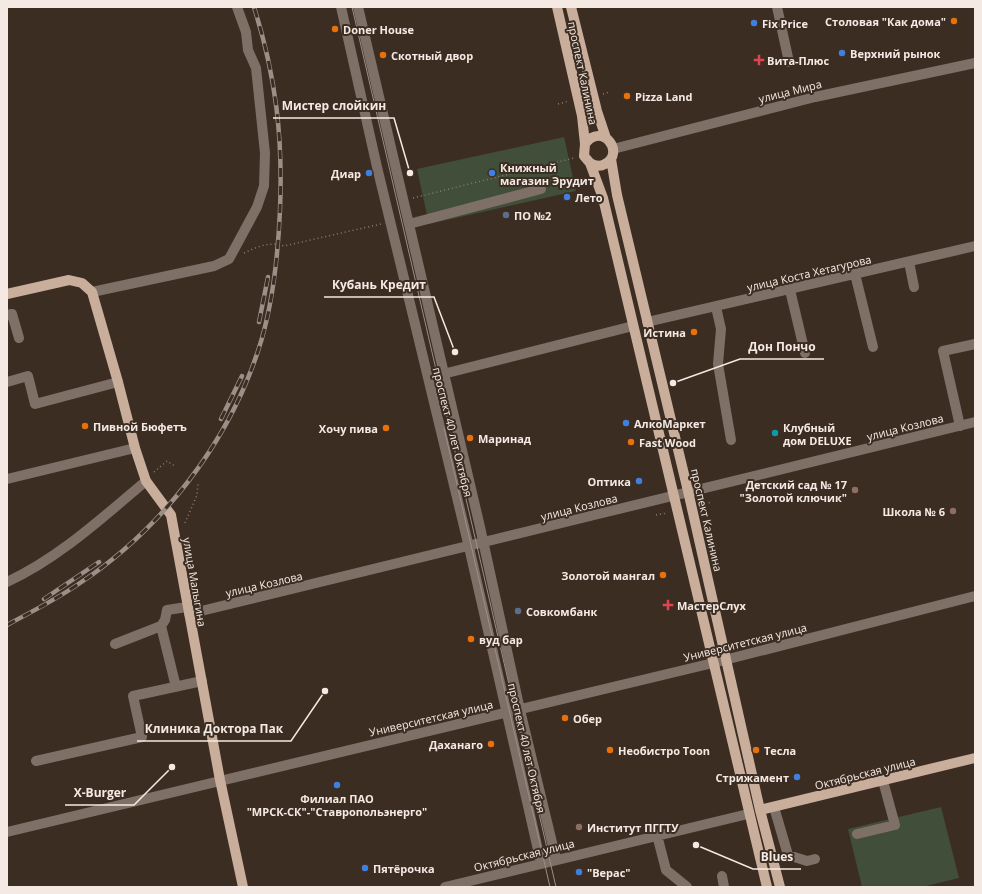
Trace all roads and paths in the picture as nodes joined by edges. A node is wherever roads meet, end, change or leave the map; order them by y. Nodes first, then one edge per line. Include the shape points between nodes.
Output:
1 (237, 7) edge
2 (342, 7) edge
3 (358, 7) edge
4 (557, 7) edge
5 (571, 7) edge
6 (777, 7) edge
7 (789, 62) dead end
8 (975, 63) edge
9 (569, 101) dead end
10 (558, 104) dead end
11 (606, 138) junction
12 (585, 144) junction
13 (612, 154) junction
14 (587, 159) junction
15 (541, 188) dead end
16 (403, 200) junction
17 (390, 222) junction
18 (409, 224) junction
19 (975, 246) edge
20 (229, 259) junction
21 (909, 262) junction
22 (855, 274) junction
23 (914, 287) dead end
24 (790, 290) junction
25 (92, 292) junction
26 (7, 294) edge
27 (716, 307) junction
28 (7, 315) edge
29 (648, 322) junction
30 (633, 326) junction
31 (19, 338) dead end
32 (975, 344) edge
33 (873, 347) dead end
34 (805, 353) dead end
35 (443, 374) junction
36 (7, 382) edge
37 (118, 382) junction
38 (975, 422) edge
39 (960, 426) junction
40 (732, 440) dead end
41 (135, 448) junction
42 (176, 468) dead end
43 (150, 477) junction
44 (7, 479) edge
45 (198, 484) dead end
46 (688, 492) junction
47 (674, 495) junction
48 (711, 502) dead end
49 (699, 505) dead end
50 (667, 513) dead end
51 (656, 515) dead end
52 (185, 523) dead end
53 (484, 543) junction
54 (468, 547) junction
55 (7, 582) edge
56 (975, 596) edge
57 (188, 610) junction
58 (161, 626) junction
59 (115, 644) dead end
60 (726, 660) junction
61 (713, 663) junction
62 (202, 682) junction
63 (176, 687) junction
64 (520, 710) junction
65 (506, 713) junction
66 (975, 758) edge
67 (36, 761) dead end
68 (220, 780) junction
69 (883, 781) junction
70 (774, 807) junction
71 (760, 810) junction
72 (748, 814) junction
73 (7, 832) edge
74 (857, 834) dead end
75 (657, 835) junction
76 (553, 846) junction
77 (567, 847) dead end
78 (556, 859) junction
79 (815, 859) dead end
80 (541, 864) junction
81 (722, 876) dead end
82 (243, 887) edge
83 (446, 887) edge
84 (686, 887) edge
85 (724, 887) edge
86 (767, 887) edge
87 (780, 887) edge

1 - 20 street via 246,32 248,50 256,68 265,153 264,186 257,207
2 - 17 street, проспект 40 лет Октября
3 - 16 street, проспект 40 лет Октября
4 - 12 main road, проспект Калинина via 582,116
5 - 11 main road, проспект Калинина
6 - 7 street
8 - 13 street, улица Мира via 815,97
9 - 10 path
11 - 12 main road, проспект Калинина via 592,137
11 - 13 main road, проспект Калинина
12 - 14 main road, проспект Калинина
13 - 14 main road via 604,165 594,165
13 - 29 main road, проспект Калинина via 617,195
14 - 16 path
14 - 30 main road, проспект Калинина via 603,198
15 - 18 street
16 - 18 street, проспект 40 лет Октября
17 - 20 path via 284,246 273,243 261,245
17 - 54 street, проспект 40 лет Октября
18 - 35 street, проспект 40 лет Октября
19 - 21 street, улица Коста Хетагурова
20 - 25 street via 214,266
21 - 22 street, улица Коста Хетагурова
21 - 23 street
22 - 24 street, улица Коста Хетагурова
22 - 33 street
24 - 27 street, улица Коста Хетагурова
24 - 34 street
25 - 26 main road via 82,283 69,280
25 - 37 main road, улица Малыгина
27 - 29 street, улица Коста Хетагурова
27 - 40 street via 721,329 718,364
28 - 31 street via 12,314
29 - 46 main road, проспект Калинина
30 - 35 street
30 - 47 main road, проспект Калинина
32 - 39 street via 943,351
35 - 53 street, проспект 40 лет Октября
36 - 37 street via 28,376 35,404
37 - 41 main road, улица Малыгина
38 - 39 street, улица Козлова
39 - 46 street, улица Козлова
41 - 43 main road, улица Малыгина
41 - 44 street
42 - 43 path via 167,461
43 - 55 street via 57,553
43 - 57 main road, улица Малыгина via 158,498 171,515
45 - 52 path via 197,495
46 - 47 street, улица Козлова
46 - 60 main road, проспект Калинина
47 - 53 street, улица Козлова
47 - 61 main road, проспект Калинина
48 - 49 path
50 - 51 path
53 - 54 street, улица Козлова
53 - 64 street, проспект 40 лет Октября
54 - 57 street, улица Козлова
54 - 65 street, проспект 40 лет Октября
56 - 60 street, Университетская улица
57 - 58 street, улица Козлова via 167,610
57 - 62 main road, улица Малыгина
58 - 59 street
58 - 63 street
60 - 61 street, Университетская улица
60 - 71 main road, проспект Калинина
61 - 64 street, Университетская улица
61 - 72 main road, проспект Калинина
62 - 63 street
62 - 68 main road, улица Малыгина
63 - 67 street via 133,696 142,737
64 - 65 street, Университетская улица
64 - 76 street, проспект 40 лет Октября
65 - 68 street, Университетская улица
65 - 80 street, проспект 40 лет Октября
66 - 69 main road, Октябрьская улица
68 - 73 street, Университетская улица
68 - 82 main road, улица Малыгина
69 - 70 main road, Октябрьская улица
69 - 74 street via 895,825
70 - 71 main road, Октябрьская улица
70 - 79 street via 788,855 807,861
71 - 87 main road, проспект Калинина
72 - 75 street, Октябрьская улица
72 - 86 main road, проспект Калинина
75 - 78 street, Октябрьская улица
75 - 84 street via 666,870
76 - 77 path via 566,843
76 - 78 street, проспект 40 лет Октября
78 - 80 street, Октябрьская улица
80 - 83 street, Октябрьская улица
81 - 85 street

